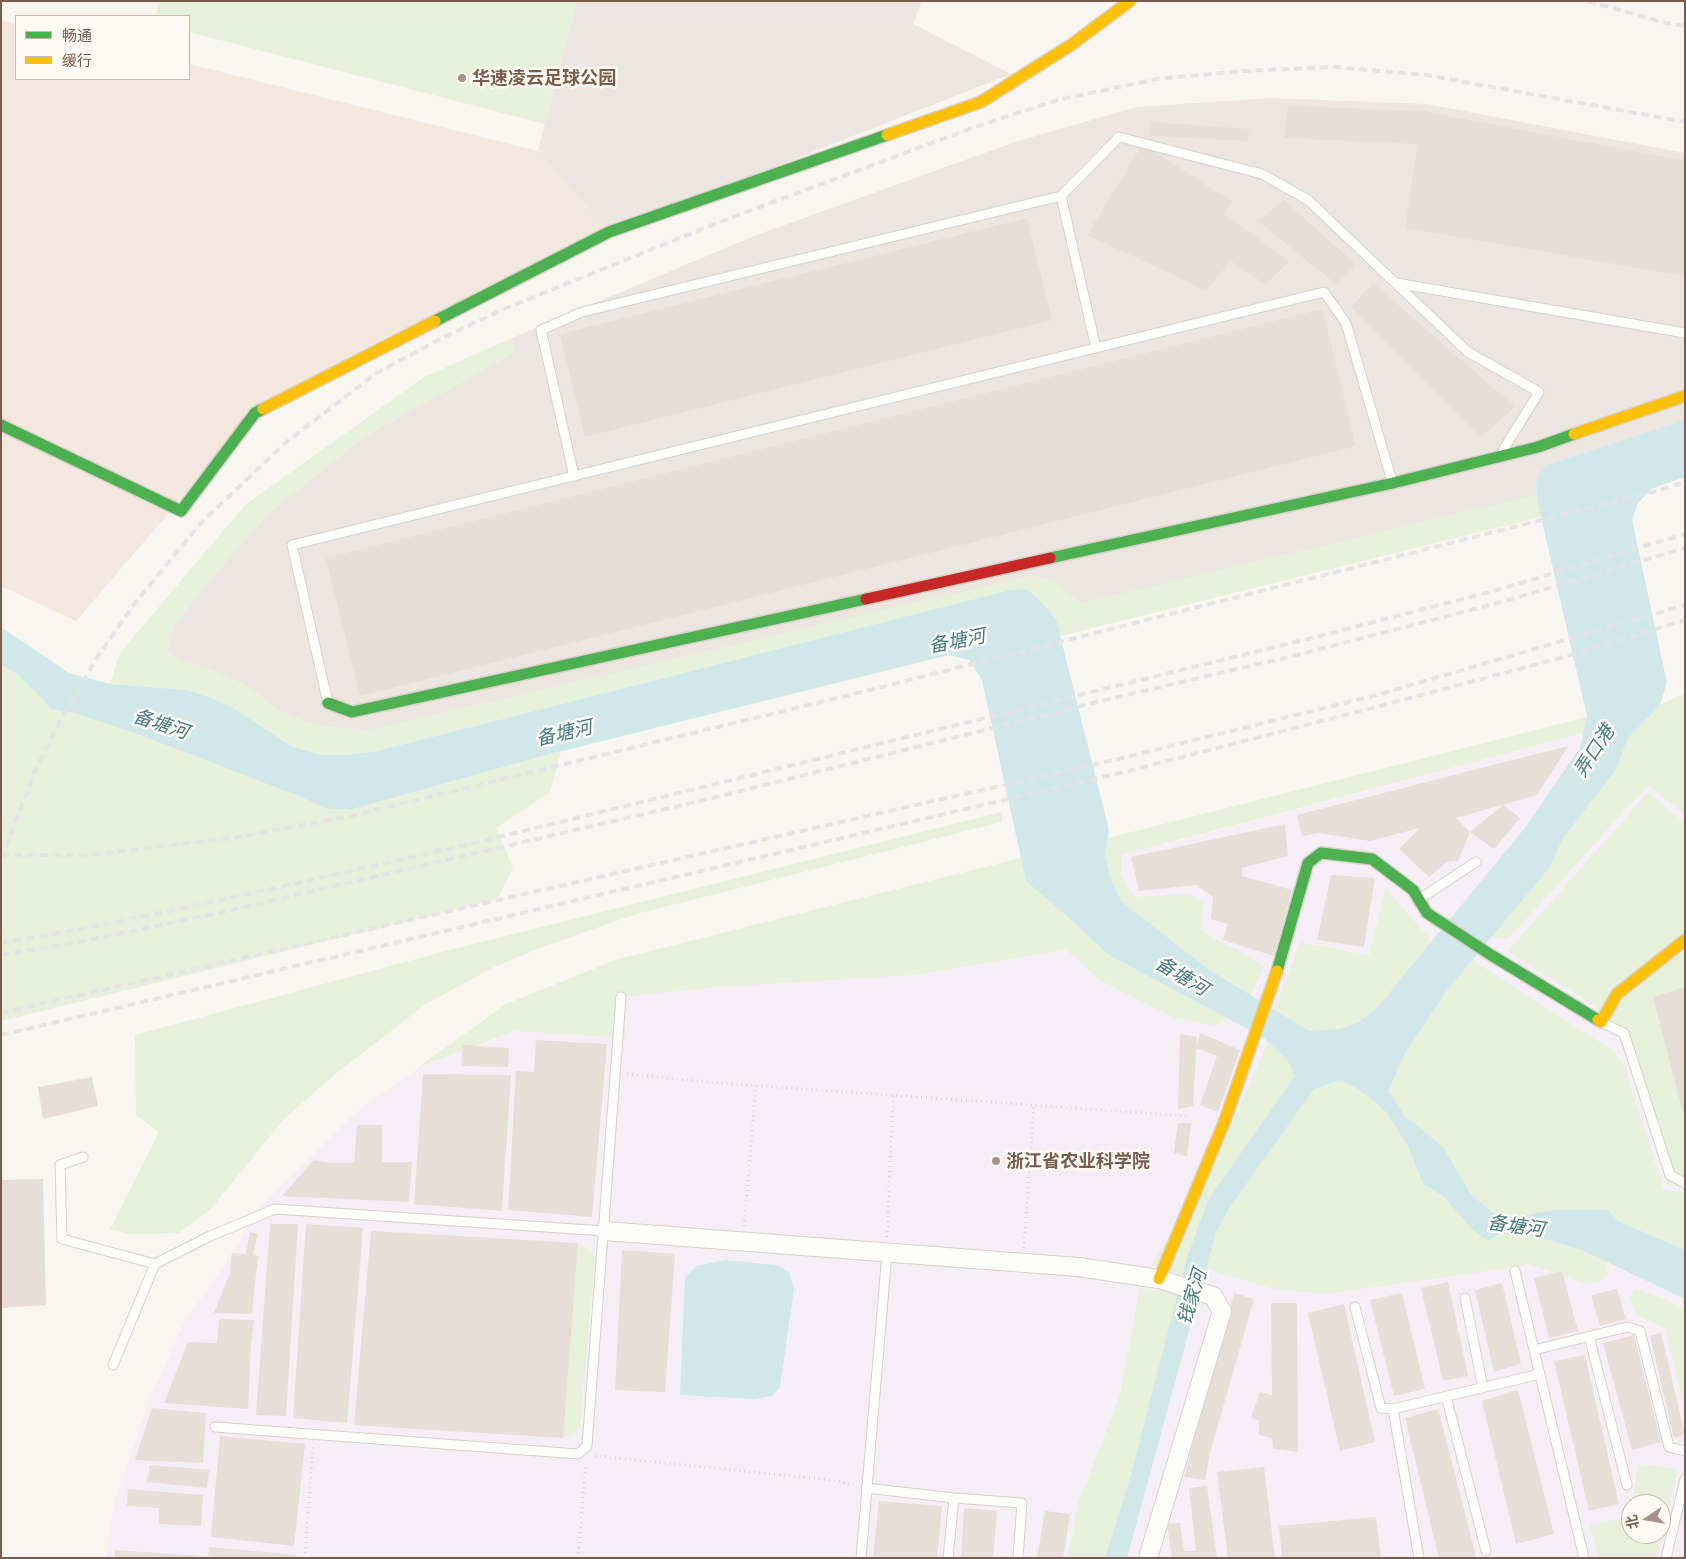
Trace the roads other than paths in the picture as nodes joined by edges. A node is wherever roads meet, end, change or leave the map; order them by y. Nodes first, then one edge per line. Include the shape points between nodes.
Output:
1 (1130, 1) edge
2 (1061, 196) junction
3 (1396, 283) junction
4 (1685, 334) edge
5 (1096, 348) junction
6 (1685, 396) edge
7 (1, 424) edge
8 (1499, 457) junction
9 (574, 476) junction
10 (1393, 483) junction
11 (328, 703) joint
12 (1476, 862) dead end
13 (1419, 900) junction
14 (1685, 940) edge
15 (621, 997) dead end
16 (1601, 1022) junction
17 (83, 1157) dead end
18 (1685, 1183) edge
19 (604, 1231) junction
20 (886, 1253) junction
21 (154, 1264) junction
22 (1515, 1271) dead end
23 (1159, 1279) junction
24 (1465, 1298) dead end
25 (1356, 1307) dead end
26 (1589, 1336) junction
27 (1534, 1350) junction
28 (113, 1365) dead end
29 (1540, 1374) junction
30 (1483, 1388) junction
31 (1446, 1396) junction
32 (1393, 1409) junction
33 (215, 1427) dead end
34 (1685, 1451) edge
35 (1685, 1479) edge
36 (1626, 1485) dead end
37 (866, 1488) junction
38 (954, 1498) junction
39 (1486, 1551) dead end
40 (861, 1558) edge
41 (948, 1558) edge
42 (1018, 1558) edge
43 (1148, 1558) edge
44 (1420, 1558) edge
45 (1584, 1558) edge
46 (1666, 1558) edge

1 - 7 street via 1071,45 981,102 609,232 255,414 181,512
2 - 3 lane via 1119,137 1262,174 1308,200
2 - 5 lane
2 - 9 lane via 582,312 541,330
3 - 4 lane
3 - 8 lane via 1468,352 1540,392
5 - 9 lane
5 - 10 lane via 1324,292 1346,323
6 - 8 street via 1538,447
8 - 10 street
9 - 11 lane via 292,545
10 - 11 street via 352,712
12 - 13 lane
13 - 16 street via 1427,913
13 - 23 street via 1413,890 1372,859 1321,853 1308,863 1272,989 1251,1048 1213,1153
14 - 16 street via 1616,994
15 - 19 lane
16 - 18 lane via 1624,1033 1670,1175
17 - 21 lane via 60,1165 62,1239
19 - 20 street
19 - 21 lane via 275,1208
19 - 33 lane via 587,1446 578,1454
20 - 23 street via 1078,1267
20 - 37 lane
21 - 28 lane
22 - 27 lane
23 - 43 street via 1213,1296 1222,1311
24 - 30 lane
25 - 32 lane via 1381,1408
26 - 27 lane
26 - 34 lane via 1627,1327 1640,1331 1669,1447
26 - 36 lane
27 - 29 lane
29 - 30 lane
29 - 45 lane
30 - 31 lane
31 - 32 lane
31 - 39 lane
32 - 44 lane
35 - 46 lane
37 - 38 lane
37 - 40 lane
38 - 41 lane
38 - 42 lane via 1022,1503

